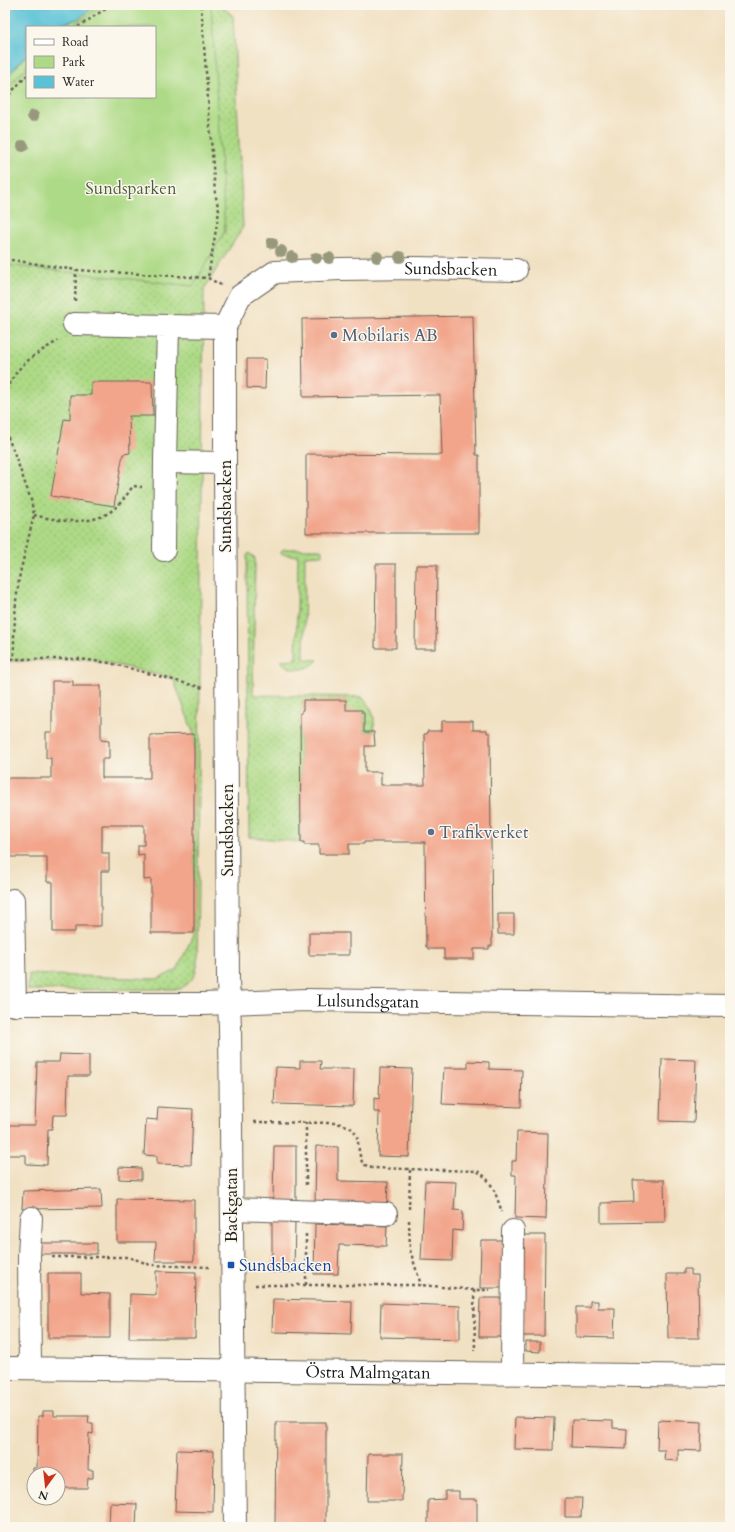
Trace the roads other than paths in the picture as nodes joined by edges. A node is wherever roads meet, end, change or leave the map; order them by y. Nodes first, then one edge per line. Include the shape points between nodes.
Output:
1 (516, 270) dead end
2 (74, 324) road end
3 (168, 326) junction
4 (225, 326) junction
5 (165, 462) junction
6 (224, 463) junction
7 (164, 550) dead end
8 (13, 900) dead end
9 (230, 1003) junction
10 (10, 1005) edge
11 (730, 1006) edge
12 (232, 1209) junction
13 (386, 1214) dead end
14 (31, 1218) dead end
15 (513, 1231) road end
16 (5, 1368) edge
17 (30, 1368) junction
18 (232, 1370) junction
19 (512, 1373) junction
20 (730, 1376) edge
21 (235, 1527) edge

1 - 4 street, Sundsbacken via 416,268 275,272 240,296
2 - 3 street
3 - 4 street
3 - 5 street
4 - 6 street, Sundsbacken
5 - 6 street
5 - 7 street
6 - 9 street, Sundsbacken
8 - 10 street
9 - 10 street, Lulsundsgatan
9 - 11 street, Lulsundsgatan via 306,1000
9 - 12 street, Backgatan
12 - 13 street
12 - 18 street, Backgatan
14 - 17 street
15 - 19 street
16 - 17 street, Östra Malmgatan
17 - 18 street, Östra Malmgatan
18 - 19 street, Östra Malmgatan
18 - 21 street, Backgatan
19 - 20 street, Östra Malmgatan

